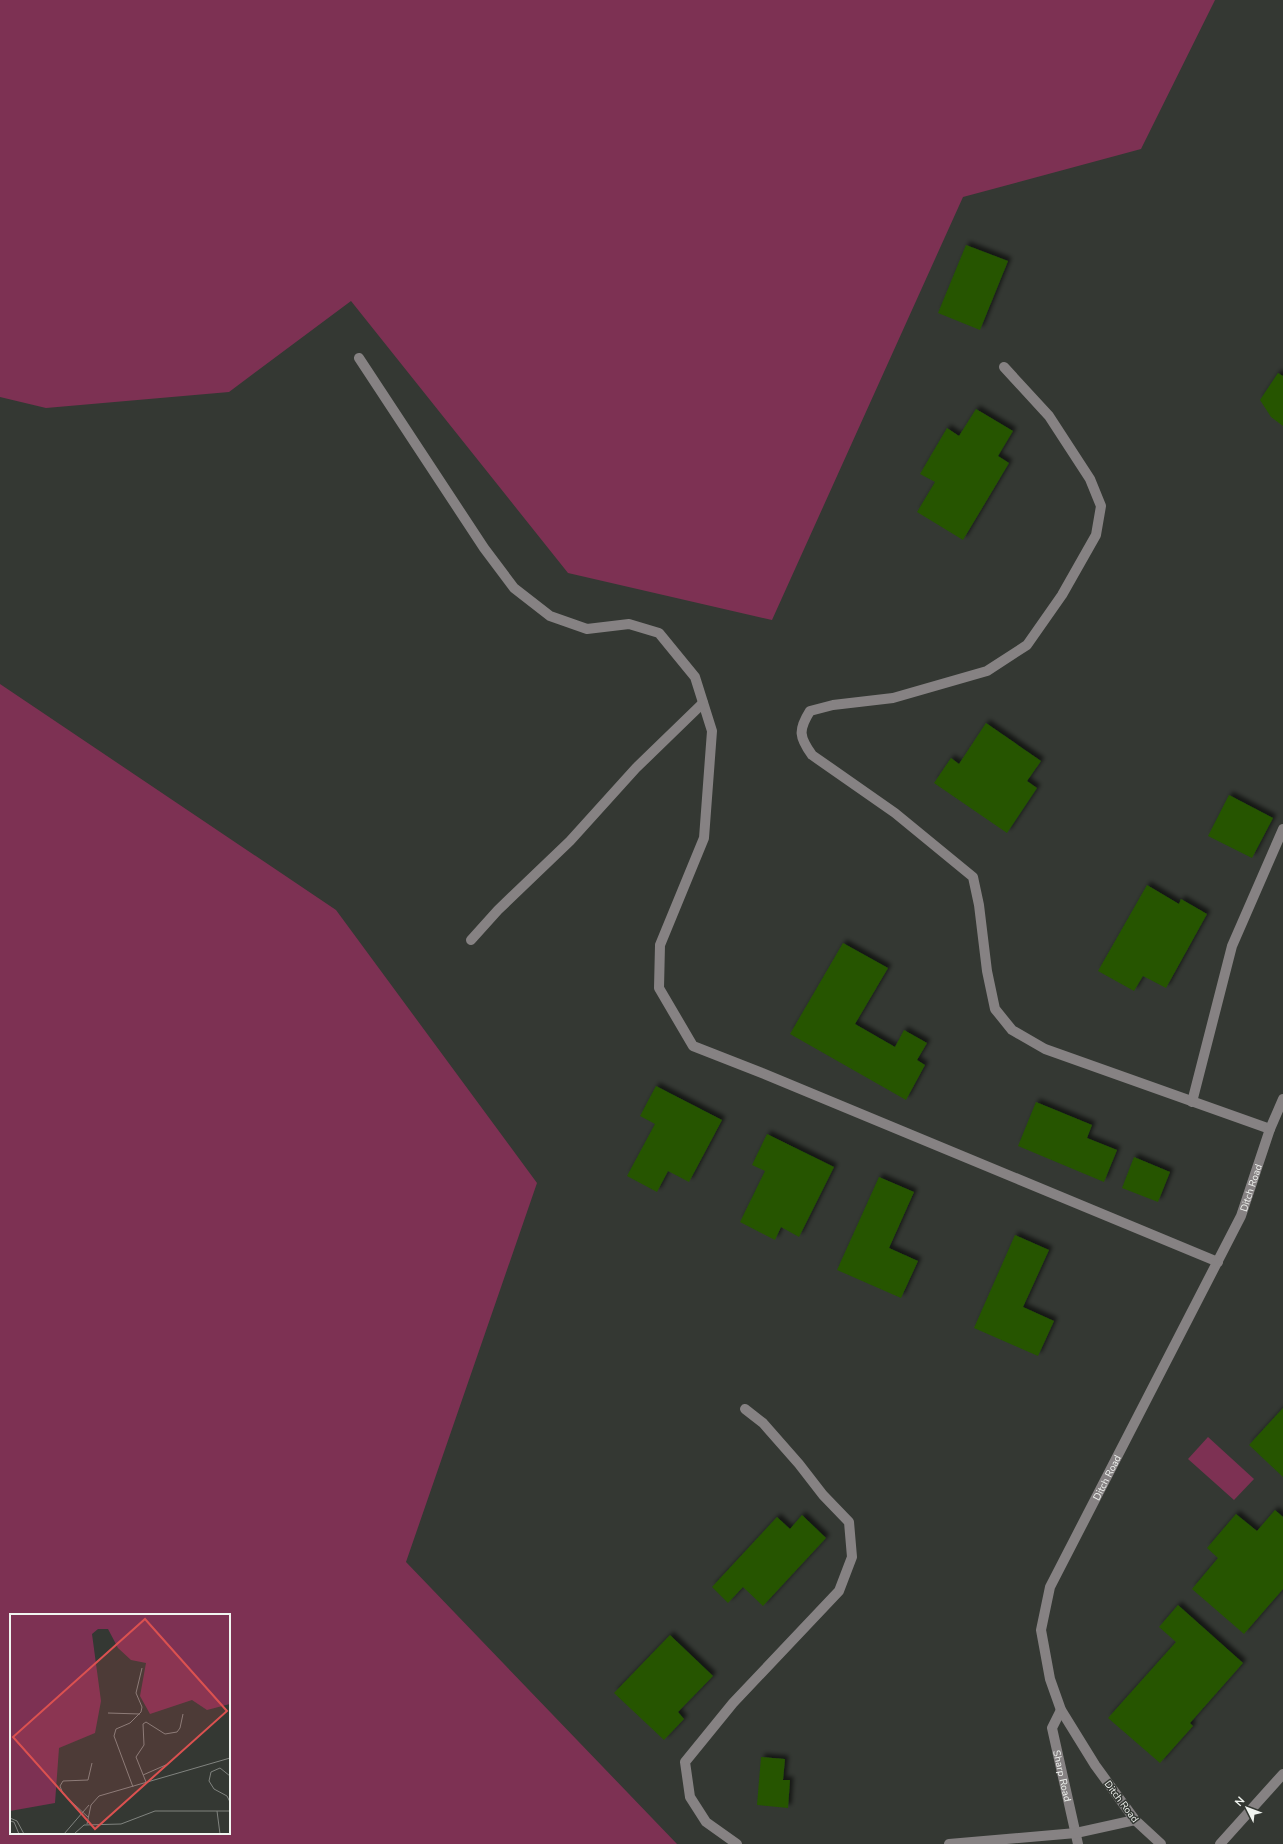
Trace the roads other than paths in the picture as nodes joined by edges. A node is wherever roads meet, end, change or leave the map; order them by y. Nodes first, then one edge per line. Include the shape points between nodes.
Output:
1 (359, 358) dead end
2 (1004, 367) dead end
3 (703, 703) junction
4 (1283, 829) edge
5 (471, 940) dead end
6 (1283, 1099) edge
7 (1192, 1102) junction
8 (1270, 1129) junction
9 (1218, 1262) junction
10 (745, 1409) dead end
11 (1061, 1710) junction
12 (1283, 1774) edge
13 (1135, 1820) junction
14 (1076, 1833) junction
15 (737, 1844) edge
16 (949, 1844) edge
17 (1078, 1844) edge
18 (1161, 1844) edge
19 (1220, 1844) edge

1 - 3 street via 484,548 514,588 550,616 587,629 629,624 660,633 695,677
2 - 7 street via 1049,416 1090,479 1101,506 1096,536 1062,595 1028,644 987,671 893,698 833,705 810,711 802,723 803,741 812,755 895,813 973,877 995,1009 1012,1030 1045,1049
3 - 5 street via 636,768 570,841 498,910
3 - 9 street via 712,731 704,838 660,945 659,988 693,1046
4 - 7 street via 1232,946
6 - 8 street, Ditch Road
7 - 8 street
8 - 9 street, Ditch Road via 1241,1216
9 - 11 street, Ditch Road via 1050,1587 1041,1630 1050,1679
10 - 15 street via 763,1423 849,1522 852,1557 839,1591 733,1703 685,1762 690,1797 706,1822
11 - 13 street, Ditch Road via 1095,1765
11 - 14 street, Sharp Road via 1052,1728
12 - 19 street
13 - 14 street
13 - 18 street, Ditch Road
14 - 16 street
14 - 17 street, Sharp Road

